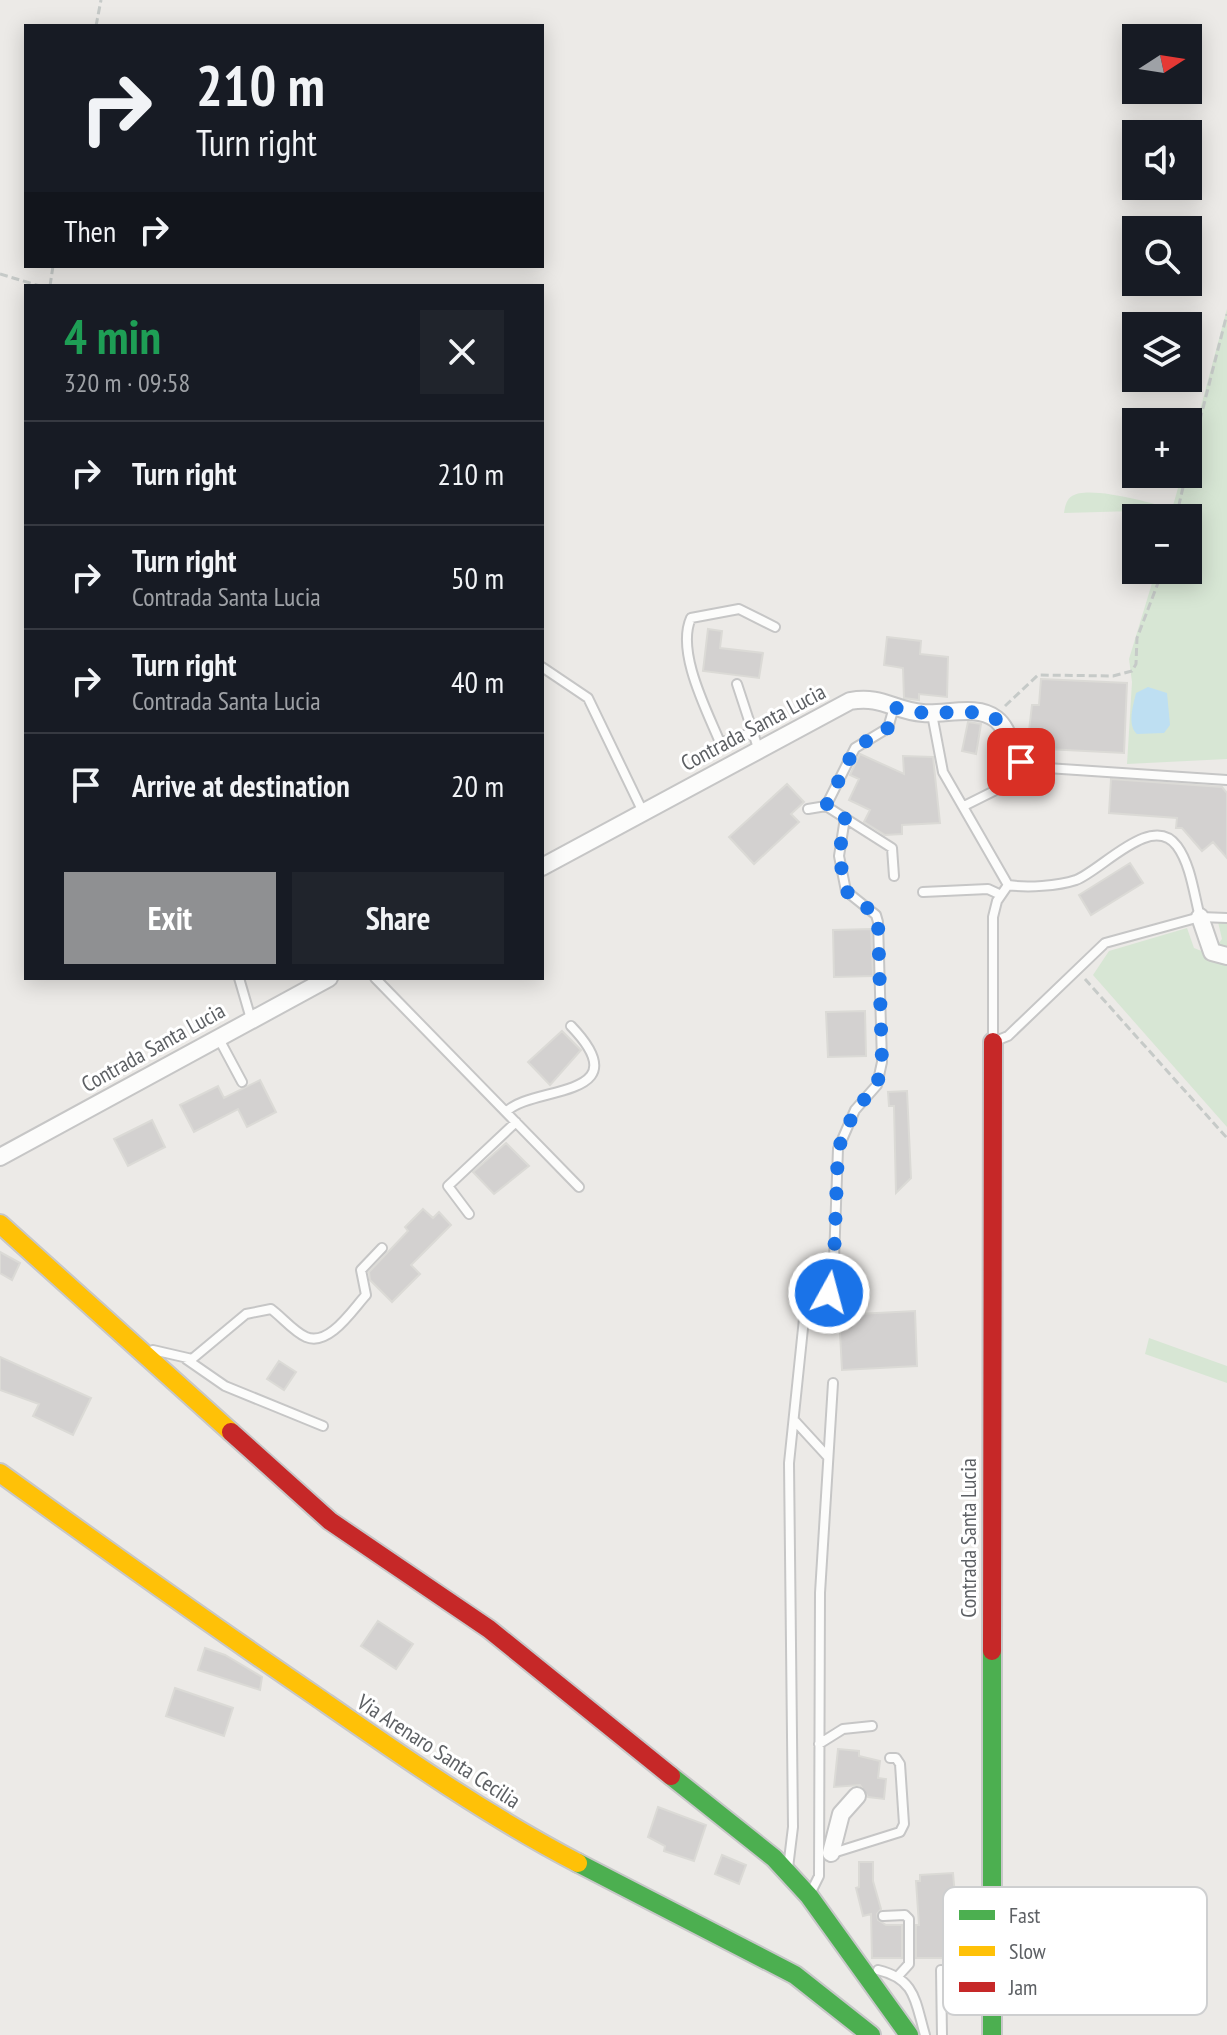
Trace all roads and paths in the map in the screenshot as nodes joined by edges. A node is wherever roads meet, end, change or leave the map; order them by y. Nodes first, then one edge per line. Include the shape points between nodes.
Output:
1 (101, 0) edge
2 (96, 24) edge
3 (0, 274) edge
4 (33, 284) edge
5 (1227, 314) edge
6 (1202, 412) edge
7 (1158, 584) edge
8 (775, 627) dead end
9 (544, 668) edge
10 (737, 684) dead end
11 (894, 707) junction
12 (932, 714) junction
13 (994, 717) junction
14 (750, 733) junction
15 (759, 751) junction
16 (1021, 762) joint
17 (1227, 780) edge
18 (1044, 786) dead end
19 (826, 806) junction
20 (964, 806) junction
21 (808, 809) dead end
22 (643, 812) junction
23 (845, 818) junction
24 (544, 866) edge
25 (894, 876) dead end
26 (1008, 885) junction
27 (923, 892) dead end
28 (1001, 895) junction
29 (1200, 917) junction
30 (1227, 918) edge
31 (1227, 956) edge
32 (1077, 970) junction
33 (240, 980) edge
34 (325, 980) edge
35 (377, 980) edge
36 (252, 1020) junction
37 (571, 1026) dead end
38 (218, 1038) junction
39 (993, 1042) junction
40 (242, 1082) dead end
41 (506, 1112) junction
42 (516, 1122) junction
43 (1227, 1138) edge
44 (0, 1157) edge
45 (579, 1187) dead end
46 (469, 1214) dead end
47 (0, 1224) edge
48 (382, 1248) dead end
49 (145, 1353) junction
50 (186, 1359) junction
51 (833, 1383) dead end
52 (794, 1420) junction
53 (323, 1426) dead end
54 (828, 1457) junction
55 (0, 1473) edge
56 (872, 1726) dead end
57 (819, 1744) junction
58 (890, 1758) dead end
59 (857, 1796) dead end
60 (825, 1857) junction
61 (786, 1871) junction
62 (992, 1887) edge
63 (809, 1896) junction
64 (883, 1916) dead end
65 (878, 1970) dead end
66 (941, 1970) dead end
67 (899, 1975) junction
68 (992, 2015) edge
69 (871, 2035) edge
70 (909, 2035) edge
71 (925, 2035) edge
72 (942, 2035) edge
73 (992, 2035) edge

1 - 2 path
3 - 4 path
5 - 6 path
7 - 13 path via 1137,638 1132,671 1113,676 1038,675
8 - 14 lane via 739,609 691,618 687,626 692,676 719,740
9 - 22 lane via 588,698
10 - 14 lane
11 - 12 street, Contrada Santa Lucia
11 - 15 street, Contrada Santa Lucia via 883,700 850,701
11 - 19 lane via 888,728 855,748
12 - 13 street, Contrada Santa Lucia via 978,710
12 - 20 lane via 943,772
13 - 16 street
14 - 15 lane
15 - 22 street, Contrada Santa Lucia
16 - 17 lane via 1032,767
18 - 20 lane via 1008,784
19 - 21 lane
19 - 23 lane
20 - 26 lane
22 - 24 street, Contrada Santa Lucia
23 - 25 lane via 892,848
23 - 52 lane via 839,856 846,891 878,922 882,1062 877,1085 855,1110 838,1149 833,1287 809,1298 805,1309
26 - 28 lane
26 - 29 lane via 1080,879 1155,834 1175,843 1184,859
27 - 28 lane via 988,889
28 - 39 lane via 993,917
29 - 30 lane
29 - 31 street via 1212,952
29 - 32 lane via 1105,943
32 - 39 lane via 1008,1036
32 - 43 path
33 - 36 lane
34 - 36 street, Contrada Santa Lucia
35 - 41 lane
36 - 38 street, Contrada Santa Lucia
37 - 41 lane via 592,1055 594,1067 588,1076 572,1090 514,1103
38 - 40 lane
38 - 44 street, Contrada Santa Lucia
39 - 62 street, Contrada Santa Lucia
41 - 42 lane
42 - 45 lane
42 - 46 lane via 448,1186
47 - 49 street
48 - 50 lane via 361,1270 366,1295 330,1333 318,1339 305,1337 271,1309 256,1310
49 - 50 lane via 151,1349
49 - 61 street via 330,1521 489,1629
50 - 53 lane via 225,1386
51 - 54 lane
52 - 54 lane
52 - 61 lane via 789,1506 793,1827
54 - 57 lane
55 - 69 street, Via Arenaro Santa Cecilia via 456,1793 524,1835 795,1975
56 - 57 lane via 843,1729
57 - 60 lane
58 - 60 lane via 900,1764 900,1832
59 - 60 street via 841,1814
60 - 63 lane
61 - 63 street
63 - 70 street
64 - 67 lane via 909,1919 909,1964
65 - 67 lane
66 - 72 lane
67 - 71 lane via 911,1988
68 - 73 street, Contrada Santa Lucia

